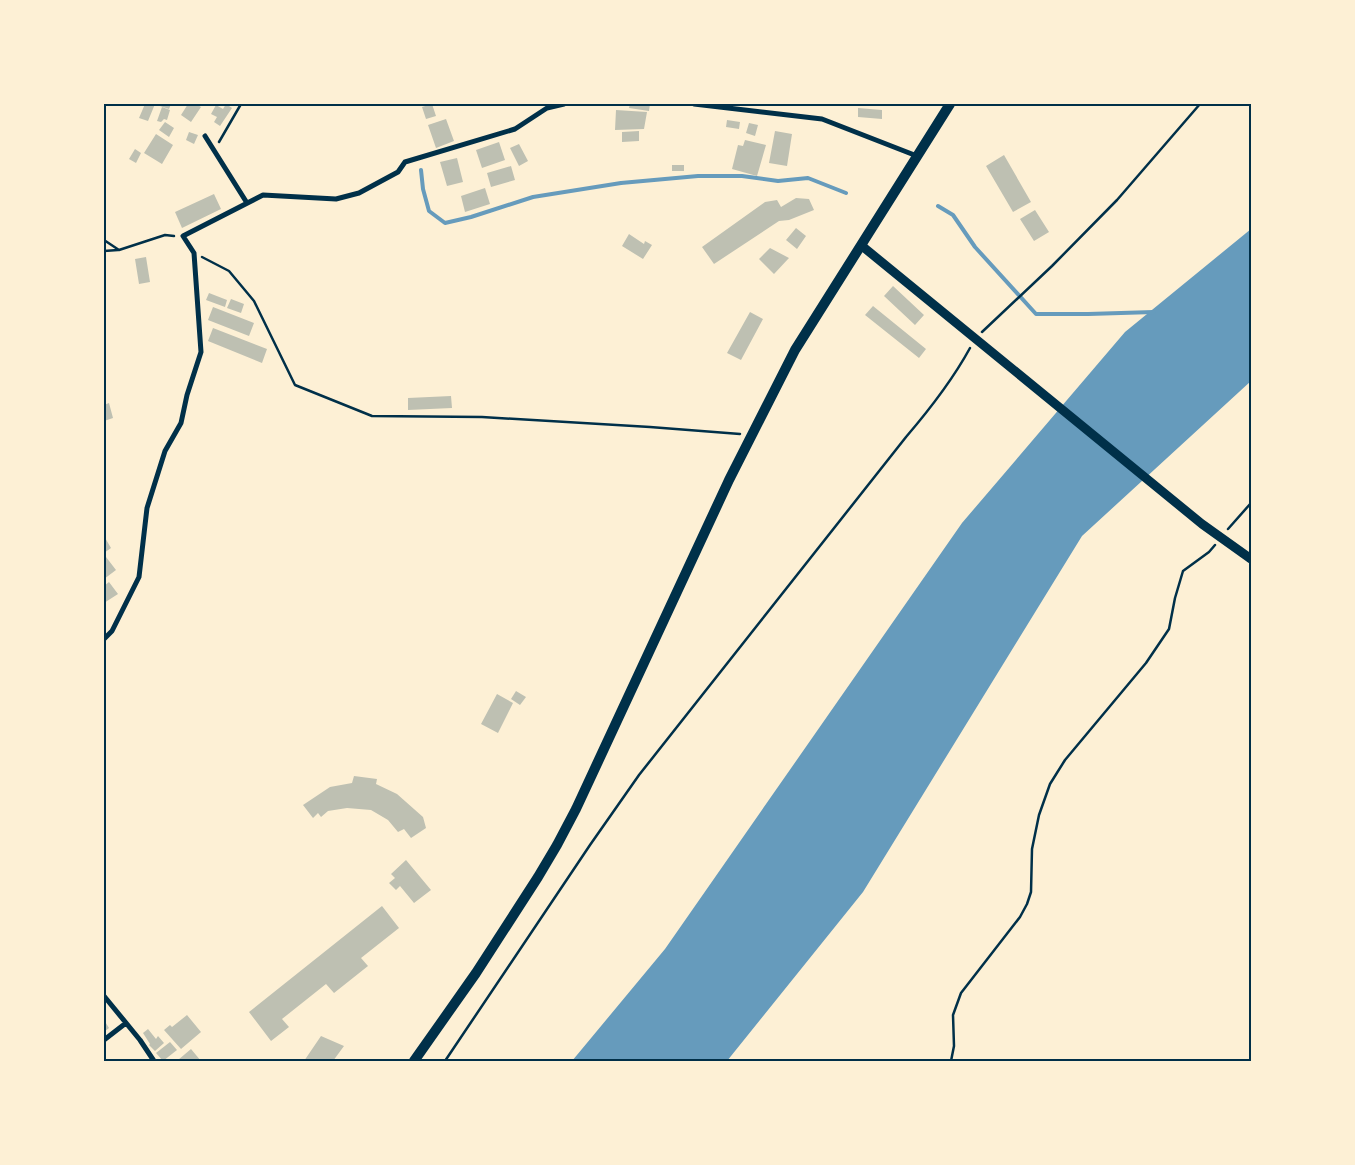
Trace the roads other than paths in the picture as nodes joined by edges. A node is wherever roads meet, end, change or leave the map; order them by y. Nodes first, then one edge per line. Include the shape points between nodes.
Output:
1 (564, 104) edge
2 (694, 104) edge
3 (950, 104) edge
4 (205, 136) dead end
5 (918, 156) junction
6 (247, 203) junction
7 (862, 246) junction
8 (1251, 559) edge
9 (104, 639) edge
10 (104, 996) edge
11 (126, 1023) junction
12 (104, 1040) edge
13 (154, 1061) edge
14 (414, 1061) edge

1 - 6 street via 547,108 514,129 405,162 398,172 359,193 336,199 263,195
2 - 5 street via 822,119
3 - 5 main road
4 - 6 street
5 - 7 main road
6 - 9 street via 184,236 194,253 201,352 181,423 165,451 147,508 139,577 112,631
7 - 8 street via 1202,524
7 - 14 main road via 795,350 751,435 557,845 476,973
10 - 11 street
11 - 12 street
11 - 13 street

